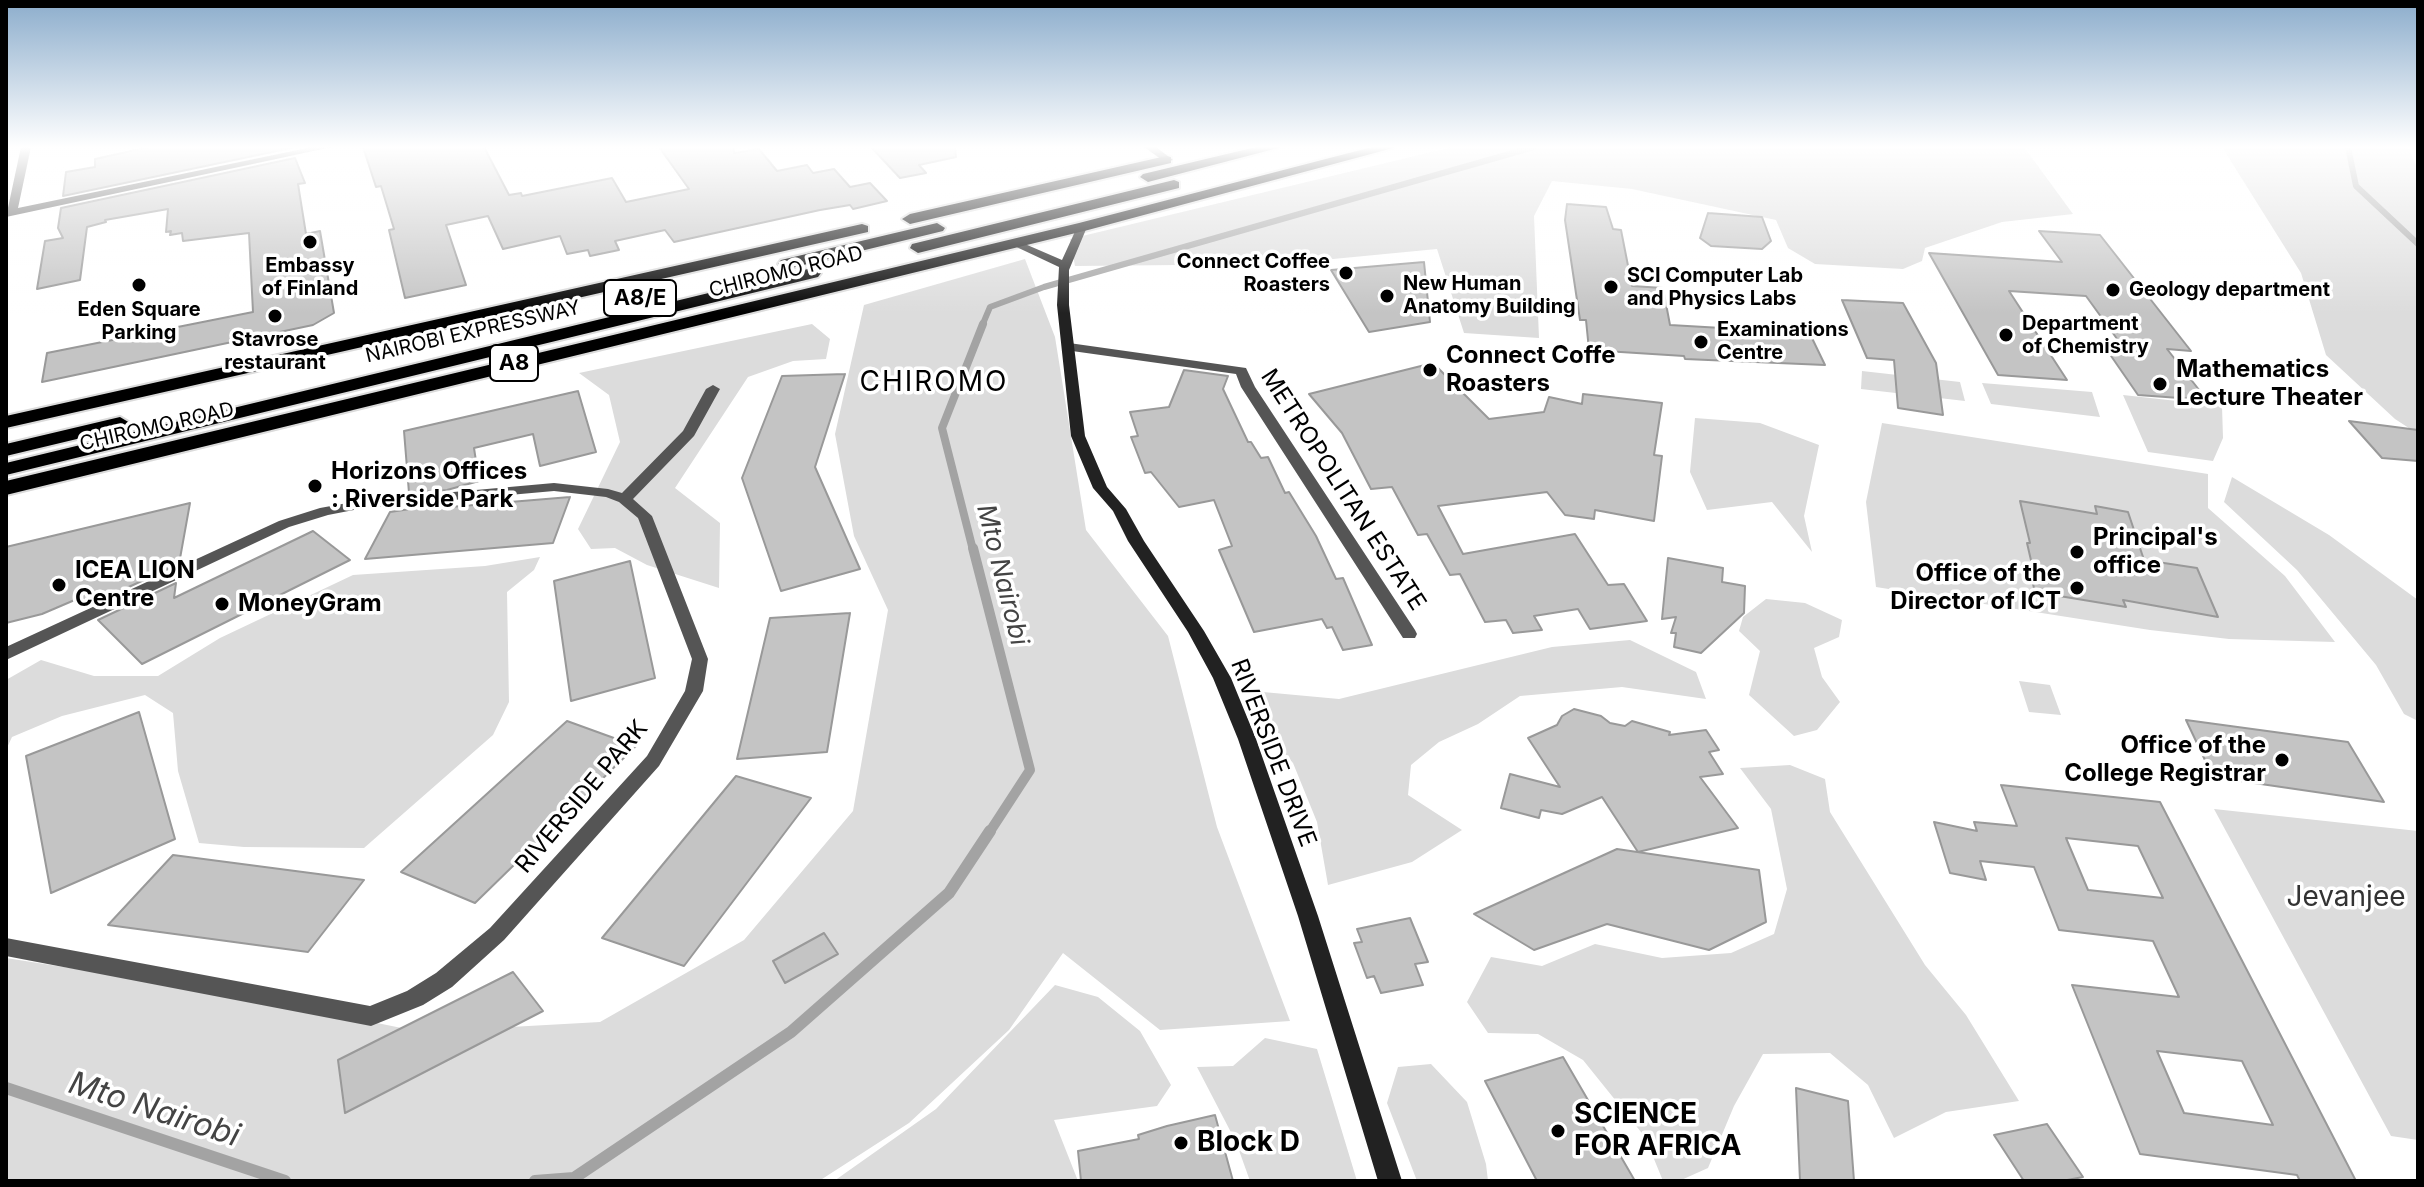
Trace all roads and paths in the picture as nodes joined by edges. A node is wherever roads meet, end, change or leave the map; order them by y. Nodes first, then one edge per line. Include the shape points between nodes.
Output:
1 (60, 202) edge
2 (982, 202) edge
3 (1038, 202) edge
4 (1040, 202) edge
5 (1106, 202) edge
6 (1177, 202) edge
7 (1025, 206) junction
8 (9, 213) edge
9 (1082, 227) junction
10 (1014, 243) junction
11 (1063, 274) junction
12 (1069, 347) junction
13 (713, 389) dead end
14 (58, 413) junction
15 (6, 422) edge
16 (6, 430) edge
17 (6, 450) edge
18 (8, 481) edge
19 (624, 499) junction
20 (1409, 634) dead end
21 (6, 654) edge
22 (6, 947) edge
23 (1390, 1181) edge

1 - 8 street
2 - 14 highway, CHIROMO ROAD / A8
3 - 7 highway
4 - 7 highway, NAIROBI EXPRESSWAY / A8/E
5 - 18 highway, NAIROBI EXPRESSWAY / A8/E
6 - 9 highway, CHIROMO ROAD / A8
7 - 17 highway, NAIROBI EXPRESSWAY / A8/E
9 - 10 highway, CHIROMO ROAD / A8
9 - 11 street
10 - 11 street
10 - 18 highway, CHIROMO ROAD / A8
11 - 12 street, RIVERSIDE DRIVE
12 - 20 street, METROPOLITAN ESTATE via 1241,371
12 - 23 street, RIVERSIDE DRIVE via 1078,436 1093,474 1196,631 1247,739
13 - 19 street via 689,433
14 - 15 highway, CHIROMO ROAD / A8
14 - 16 highway
19 - 21 street via 554,487 325,511 284,524
19 - 22 street, RIVERSIDE PARK via 645,516 700,659 694,691 653,761 497,934 444,980 371,1016

